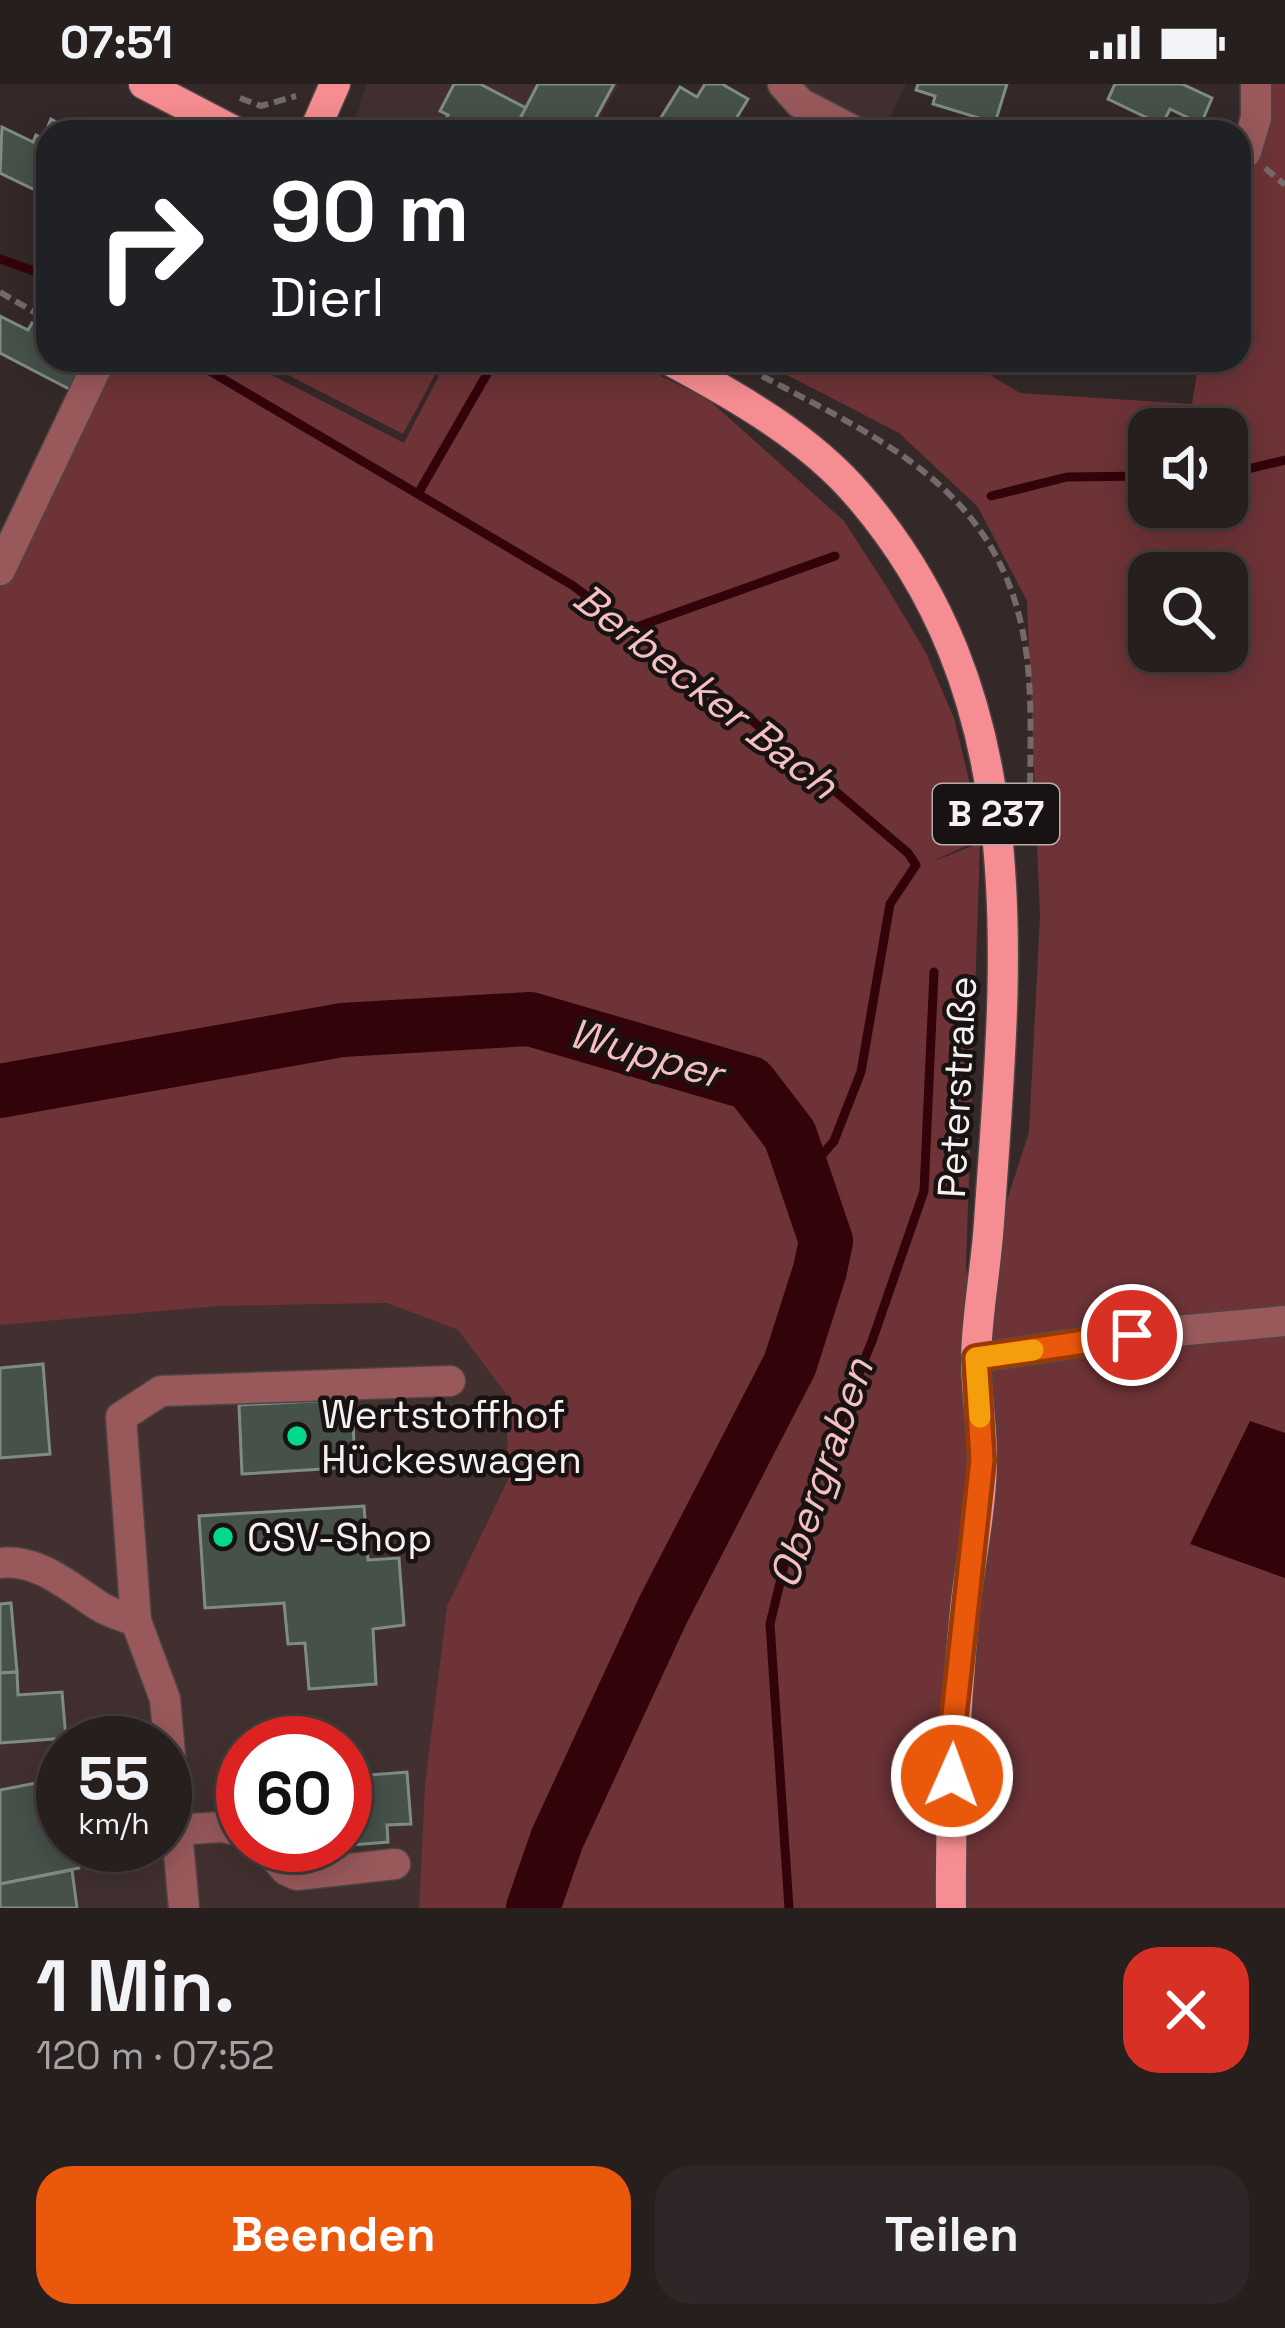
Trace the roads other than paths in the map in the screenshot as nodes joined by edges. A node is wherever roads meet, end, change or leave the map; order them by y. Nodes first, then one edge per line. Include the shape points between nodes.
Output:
1 (143, 84) edge
2 (783, 84) edge
3 (1256, 84) edge
4 (332, 90) edge
5 (213, 120) edge
6 (319, 120) edge
7 (833, 120) edge
8 (1251, 135) edge
9 (94, 372) edge
10 (691, 372) edge
11 (0, 570) edge
12 (1285, 1321) edge
13 (976, 1358) junction
14 (450, 1381) dead end
15 (0, 1562) edge
16 (136, 1621) junction
17 (166, 1716) edge
18 (395, 1864) dead end
19 (372, 1867) edge
20 (180, 1872) edge
21 (290, 1872) edge
22 (324, 1872) edge
23 (184, 1908) edge
24 (952, 1908) edge

1 - 5 main road
2 - 7 street
3 - 8 street
4 - 6 main road
9 - 11 street
10 - 13 main road, Peterstraße / B 237 via 786,431 858,494 906,560 976,715 998,832 1004,933
12 - 13 street
13 - 24 main road, Peterstraße / B 237 via 982,1460 952,1734
14 - 16 street via 161,1391 121,1417
15 - 16 street via 21,1561
16 - 17 street
18 - 19 street
20 - 23 street
21 - 22 street

